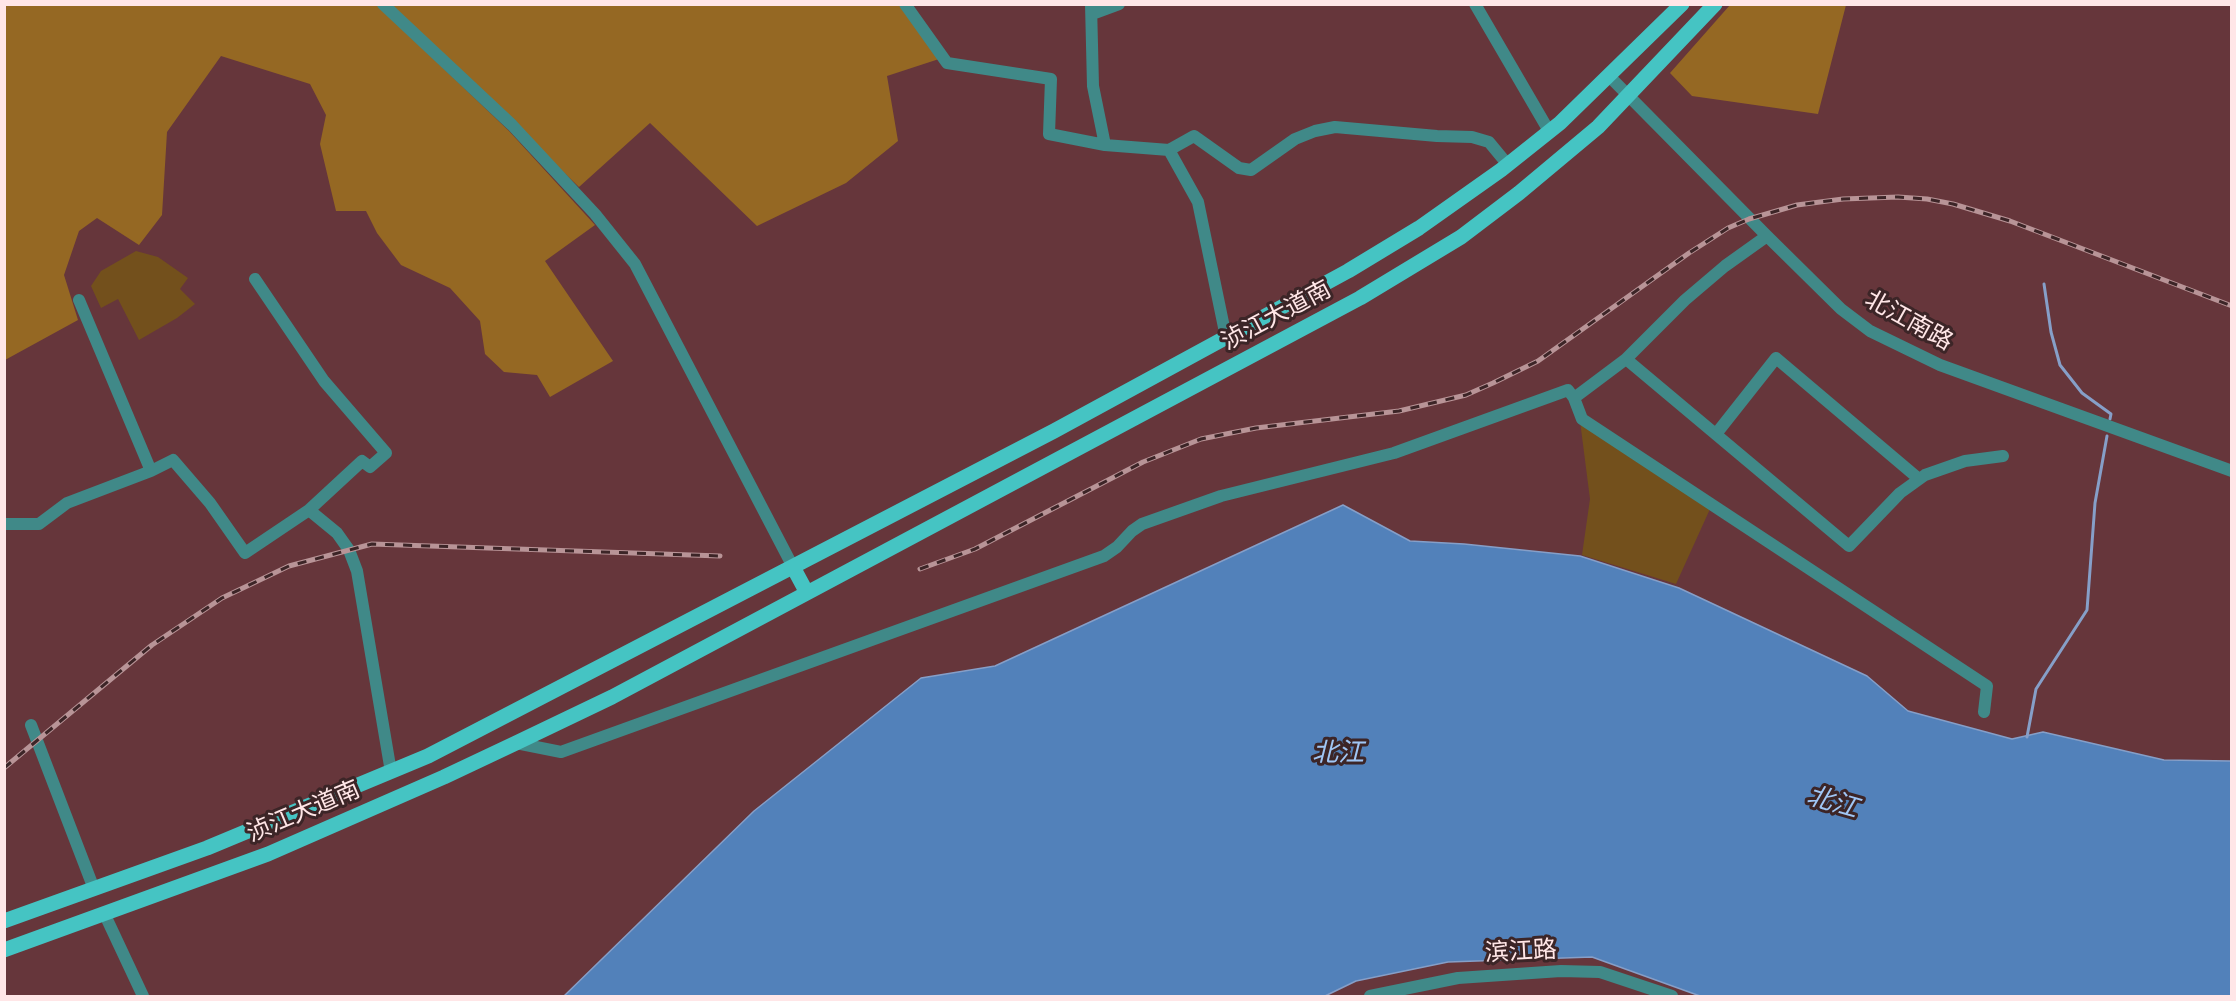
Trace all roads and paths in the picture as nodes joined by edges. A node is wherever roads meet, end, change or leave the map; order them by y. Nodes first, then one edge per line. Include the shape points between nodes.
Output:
1 (383, 4) edge
2 (905, 4) edge
3 (1119, 4) edge
4 (1475, 4) edge
5 (1682, 4) edge
6 (1716, 4) edge
7 (1092, 9) edge
8 (1609, 76) junction
9 (1628, 96) junction
10 (1549, 131) junction
11 (1105, 145) junction
12 (1169, 150) junction
13 (1508, 165) junction
14 (1767, 236) junction
15 (255, 279) dead end
16 (79, 300) dead end
17 (1226, 337) junction
18 (1626, 359) junction
19 (1574, 398) junction
20 (1716, 434) junction
21 (2003, 456) dead end
22 (151, 471) junction
23 (2232, 471) edge
24 (1919, 479) junction
25 (309, 510) junction
26 (4, 524) edge
27 (793, 567) junction
28 (807, 593) junction
29 (1983, 712) dead end
30 (503, 718) junction
31 (31, 726) dead end
32 (516, 743) junction
33 (391, 772) junction
34 (94, 889) junction
35 (105, 915) junction
36 (4, 921) edge
37 (4, 950) edge
38 (143, 996) edge
39 (1370, 996) edge
40 (1672, 996) edge

1 - 27 street via 512,125 595,214 635,264
2 - 11 street via 947,63 1051,80 1049,134
3 - 7 street
4 - 10 street
5 - 8 main road, 浈江大道南
6 - 9 main road, 浈江大道南
7 - 11 street via 1093,86
8 - 9 street, 北江南路
8 - 10 main road, 浈江大道南
9 - 14 street, 北江南路
9 - 28 main road, 浈江大道南 via 1598,127 1519,193 1461,237 1401,275
10 - 13 main road, 浈江大道南
11 - 12 street
12 - 13 street via 1194,136 1239,168 1251,170 1295,139 1335,127 1472,137 1489,142
12 - 17 street via 1198,202
13 - 17 main road, 浈江大道南 via 1419,228
14 - 18 street via 1685,300
14 - 23 street, 北江南路 via 1841,309 1870,331 1904,349
15 - 25 street via 324,381 386,453 370,467 362,461
16 - 22 street
17 - 27 main road, 浈江大道南
18 - 19 street
18 - 20 street
19 - 29 street via 1582,419 1987,686
19 - 32 street via 1568,390 1394,453 1221,495 1143,524 1104,556 561,752
20 - 24 street via 1849,546 1900,493
20 - 24 street via 1776,358
21 - 24 street via 1965,462
22 - 25 street via 173,460 245,553
22 - 26 street via 67,503 39,524
25 - 33 street via 337,533 357,571
27 - 28 main road
27 - 30 main road, 浈江大道南
28 - 32 main road, 浈江大道南 via 612,697
30 - 32 main road
30 - 33 main road, 浈江大道南
31 - 34 street
32 - 35 main road, 浈江大道南 via 268,854
33 - 34 main road, 浈江大道南 via 207,848
34 - 35 main road
34 - 36 main road, 浈江大道南
35 - 37 main road, 浈江大道南
35 - 38 street
39 - 40 street, 滨江路 via 1458,978 1561,971 1600,972

